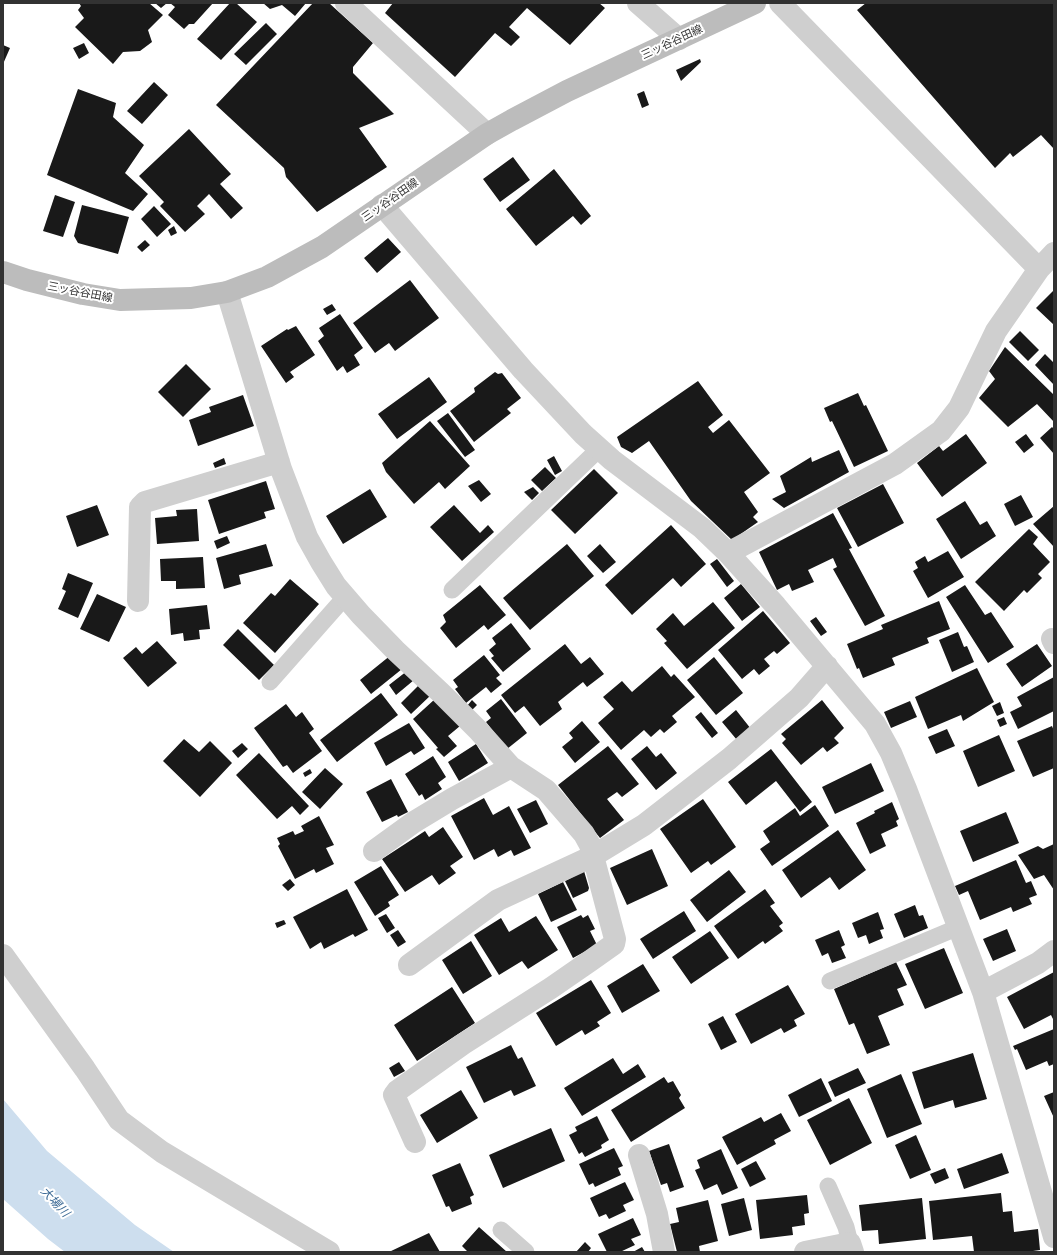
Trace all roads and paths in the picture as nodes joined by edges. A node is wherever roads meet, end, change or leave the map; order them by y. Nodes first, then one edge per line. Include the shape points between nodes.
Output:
1 (346, 3) edge
2 (638, 3) edge
3 (755, 3) edge
4 (780, 3) edge
5 (679, 39) junction
6 (487, 134) junction
7 (382, 205) junction
8 (1054, 253) edge
9 (1039, 269) junction
10 (3, 272) edge
11 (227, 292) junction
12 (599, 448) junction
13 (279, 462) junction
14 (728, 553) junction
15 (452, 590) dead end
16 (345, 597) junction
17 (138, 601) dead end
18 (827, 666) junction
19 (270, 682) dead end
20 (511, 767) junction
21 (374, 851) dead end
22 (593, 856) junction
23 (959, 927) junction
24 (1054, 951) edge
25 (3, 955) edge
26 (409, 965) dead end
27 (830, 982) dead end
28 (983, 992) junction
29 (415, 1142) dead end
30 (639, 1155) dead end
31 (828, 1186) dead end
32 (501, 1230) dead end
33 (1054, 1237) edge
34 (851, 1247) edge
35 (329, 1252) edge
36 (526, 1252) edge
37 (664, 1252) edge
38 (806, 1252) edge

1 - 6 street
2 - 5 street
3 - 5 main road, 三ッ谷谷田線
4 - 9 street
5 - 6 main road, 三ッ谷谷田線 via 567,91
6 - 7 main road, 三ッ谷谷田線
7 - 11 main road, 三ッ谷谷田線 via 322,247 266,277
7 - 12 street via 523,370
8 - 9 street
9 - 14 street via 996,331 959,408 941,431 895,464
10 - 11 main road, 三ッ谷谷田線 via 83,294 120,300 191,298
11 - 13 street
12 - 14 street via 702,528
12 - 15 lane
13 - 16 street via 308,537 332,580
13 - 17 street via 145,502 140,507
14 - 18 street
16 - 19 lane
16 - 20 street via 395,650 478,730
18 - 22 street via 799,698 729,758 644,825
18 - 23 street via 875,724 891,753
20 - 21 street via 414,822
20 - 22 street via 546,790 584,834
22 - 26 street via 498,900
22 - 29 street via 615,939 614,944 397,1091 394,1095
23 - 27 lane
23 - 28 street
24 - 28 street via 1038,963
25 - 35 street via 81,1062 119,1120 162,1152
28 - 33 street
30 - 37 street via 657,1214
31 - 34 lane via 846,1227
32 - 36 lane
34 - 38 street

